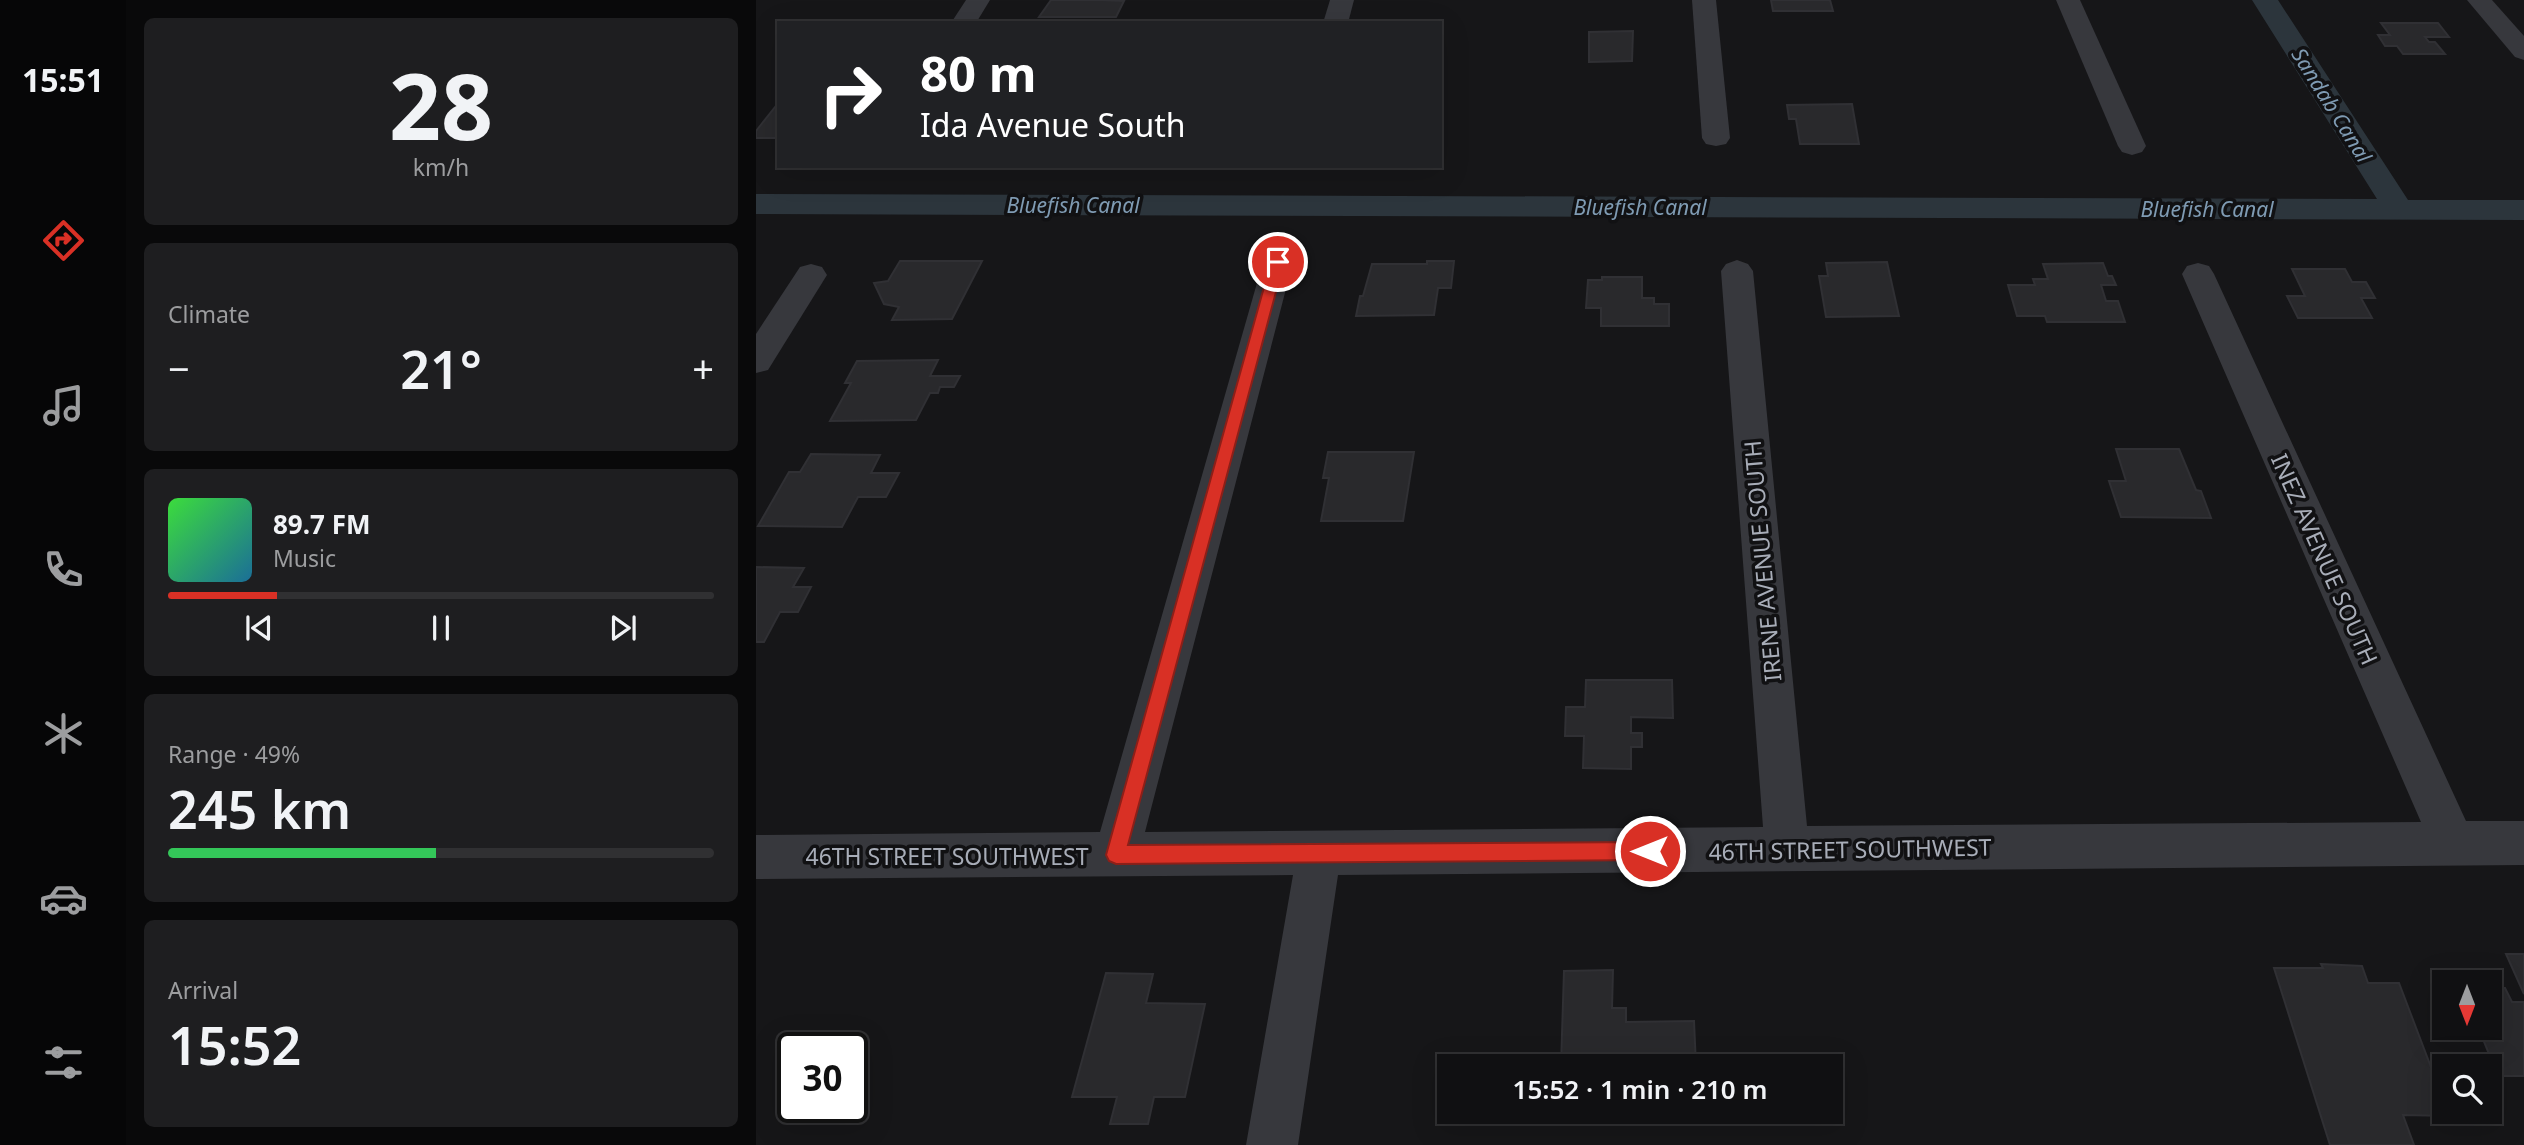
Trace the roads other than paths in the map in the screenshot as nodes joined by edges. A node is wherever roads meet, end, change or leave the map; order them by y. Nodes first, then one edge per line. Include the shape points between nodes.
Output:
1 (978, 0) edge
2 (1342, 0) edge
3 (1704, 0) edge
4 (2068, 0) edge
5 (2479, 0) edge
6 (964, 21) edge
7 (1336, 21) edge
8 (2524, 52) edge
9 (1716, 138) dead end
10 (2132, 146) dead end
11 (1278, 262) dead end
12 (1737, 271) dead end
13 (2198, 274) dead end
14 (811, 275) dead end
15 (756, 361) edge
16 (2524, 843) edge
17 (2453, 844) junction
18 (1787, 850) junction
19 (1319, 853) junction
20 (1116, 855) junction
21 (756, 858) edge
22 (1272, 1145) edge

1 - 6 street
2 - 7 street
3 - 9 street
4 - 10 street
5 - 8 street
11 - 20 street
12 - 18 street, IRENE AVENUE SOUTH
13 - 17 street, INEZ AVENUE SOUTH
14 - 15 street
16 - 17 street, 46TH STREET SOUTHWEST
17 - 18 street, 46TH STREET SOUTHWEST
18 - 19 street, 46TH STREET SOUTHWEST
19 - 20 street, 46TH STREET SOUTHWEST
19 - 22 street
20 - 21 street, 46TH STREET SOUTHWEST

